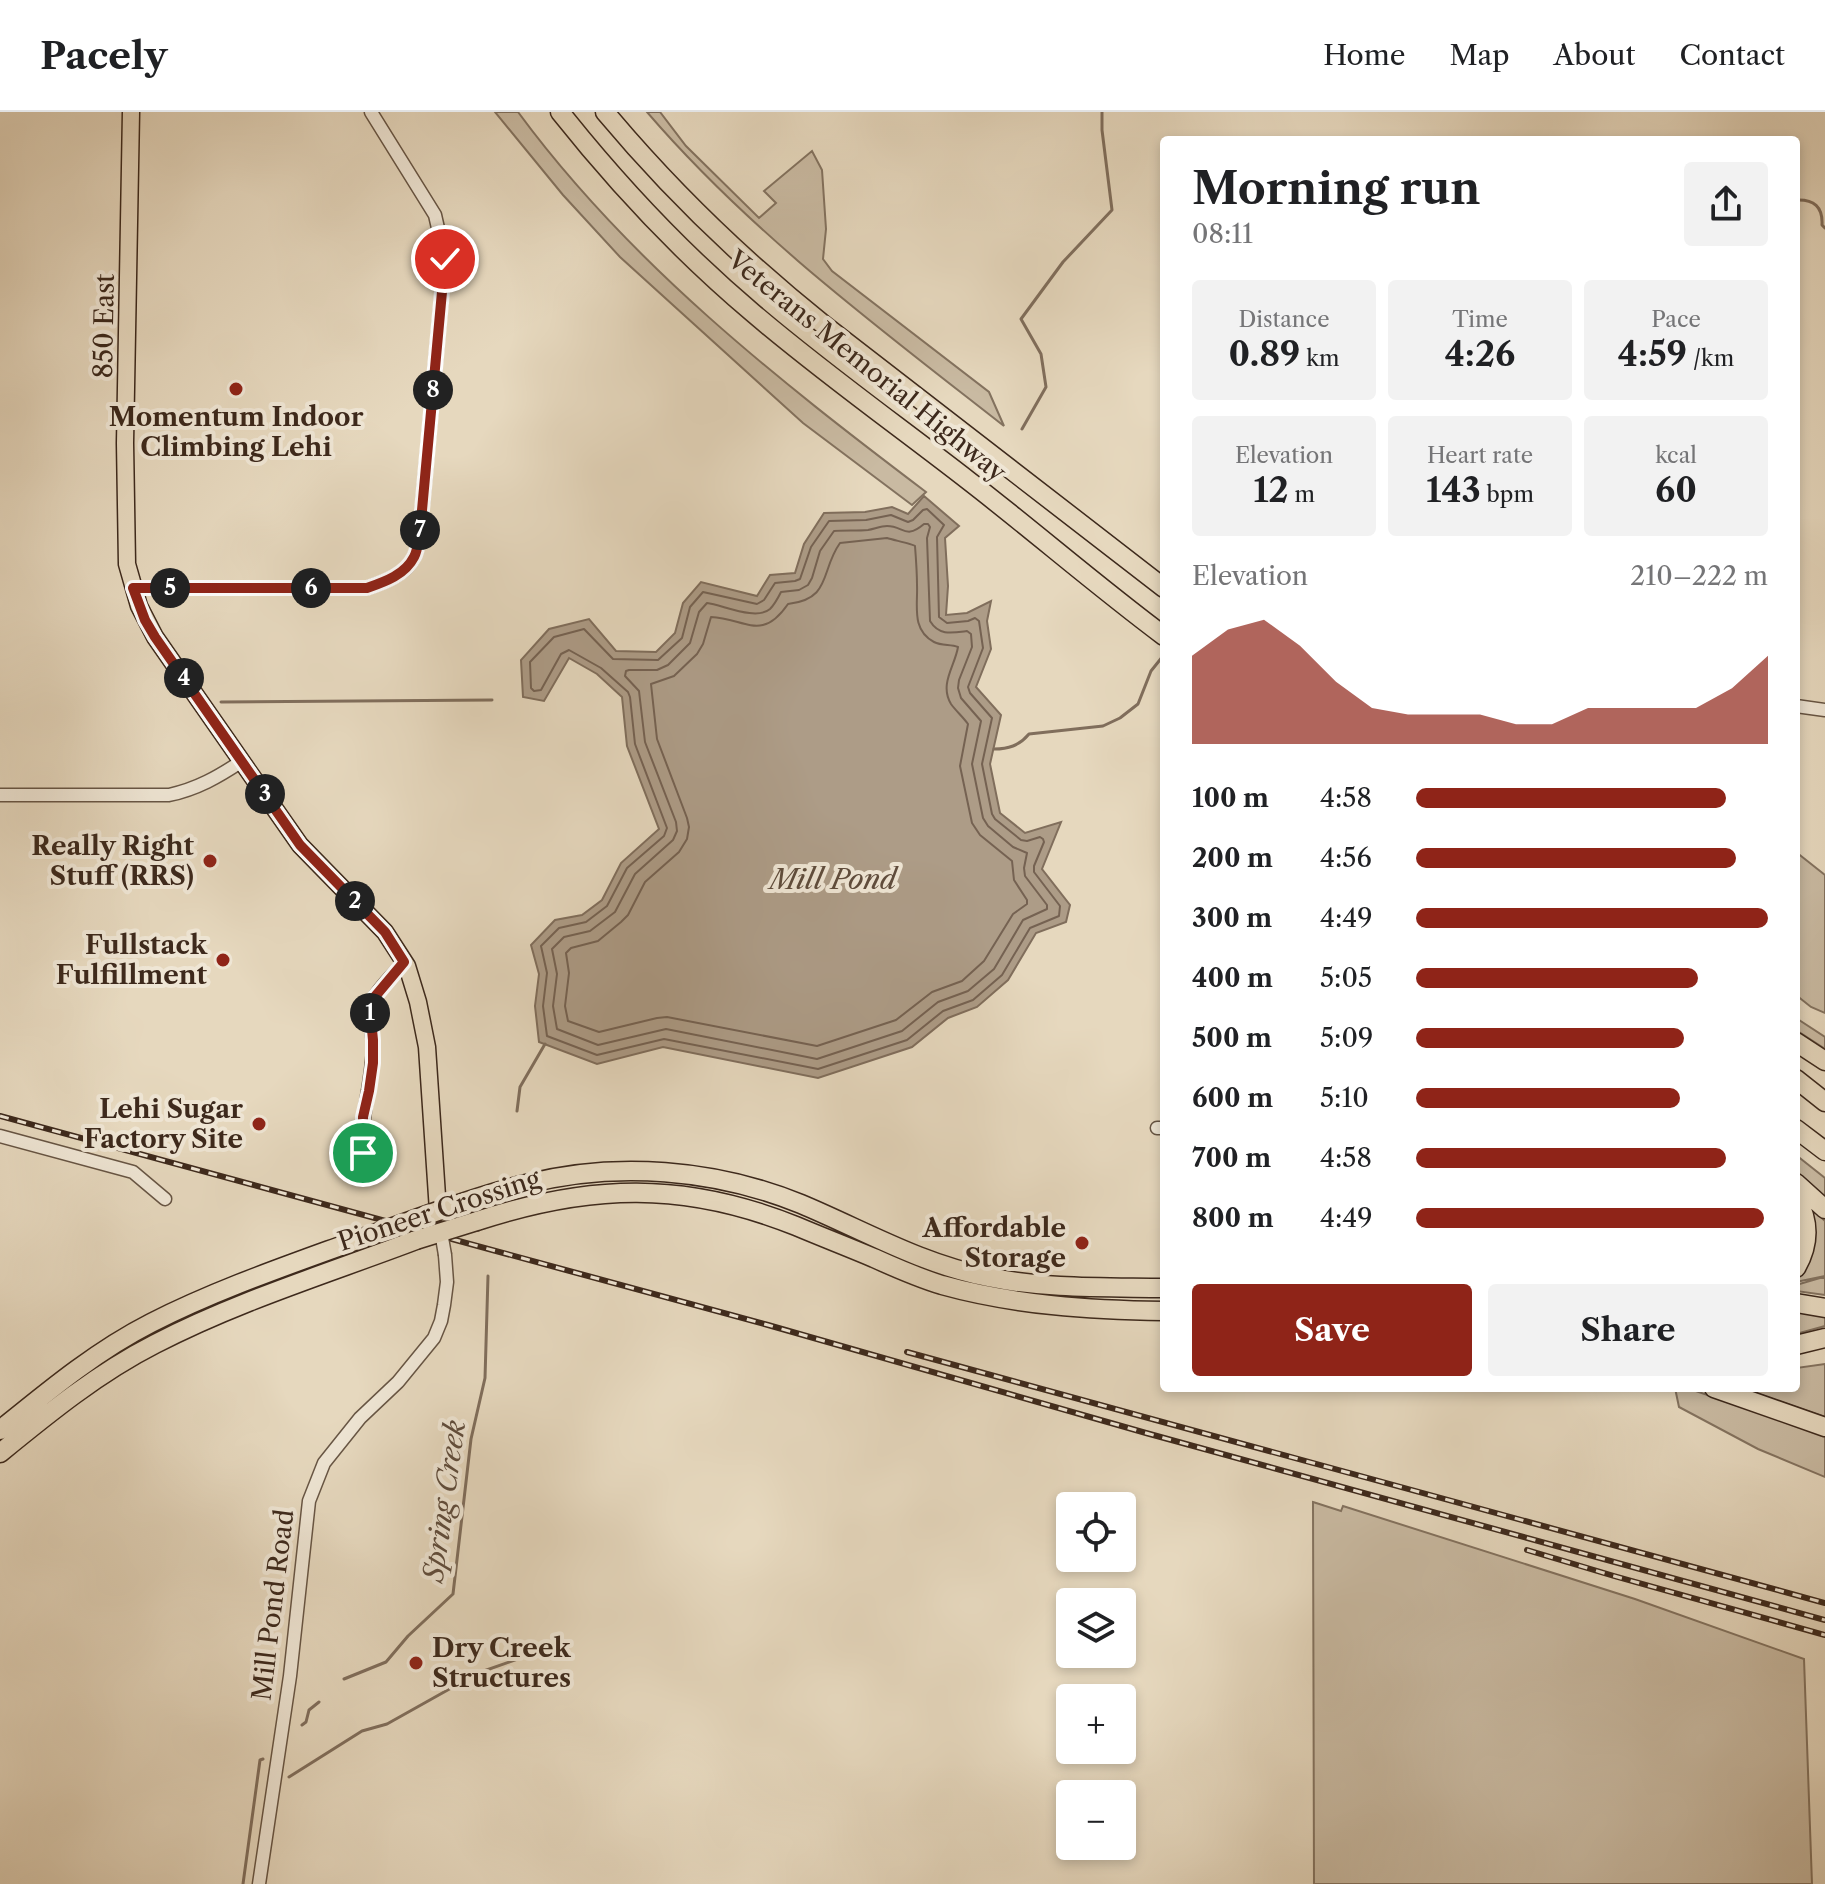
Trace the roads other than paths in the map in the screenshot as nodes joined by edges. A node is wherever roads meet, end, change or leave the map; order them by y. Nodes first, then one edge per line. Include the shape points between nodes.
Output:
1 (131, 112) edge
2 (371, 112) edge
3 (560, 112) edge
4 (605, 112) edge
5 (621, 112) edge
6 (661, 176) junction
7 (1160, 585) edge
8 (133, 588) junction
9 (1160, 633) edge
10 (1800, 707) edge
11 (1825, 710) edge
12 (242, 761) junction
13 (0, 795) edge
14 (404, 962) junction
15 (1800, 1045) edge
16 (1825, 1061) edge
17 (1800, 1082) edge
18 (1825, 1102) edge
19 (1800, 1132) edge
20 (0, 1136) edge
21 (1825, 1151) edge
22 (366, 1164) dead end
23 (1800, 1187) edge
24 (165, 1199) dead end
25 (1800, 1204) edge
26 (1825, 1209) edge
27 (438, 1211) junction
28 (441, 1232) junction
29 (1800, 1259) edge
30 (1160, 1288) edge
31 (1800, 1304) edge
32 (1825, 1308) edge
33 (1160, 1311) edge
34 (1825, 1338) edge
35 (1800, 1344) edge
36 (1725, 1392) edge
37 (1825, 1427) edge
38 (0, 1430) edge
39 (0, 1453) edge
40 (259, 1884) edge

1 - 8 main road, 850 East via 125,443 127,564
2 - 8 street via 435,215 445,259 414,557 398,575 367,588
3 - 9 highway, Veterans Memorial Highway via 641,206 753,313
4 - 6 highway, Veterans Memorial Highway
5 - 6 highway
6 - 7 highway, Veterans Memorial Highway via 806,311
8 - 12 main road via 155,637
10 - 11 street
12 - 13 street via 205,784 169,795
12 - 14 main road via 300,845 385,932
14 - 22 street via 370,1009 373,1063 363,1117
14 - 27 main road via 427,1047
15 - 16 highway
17 - 18 highway
19 - 21 highway
20 - 24 street via 133,1172
23 - 26 highway
25 - 29 highway via 1807,1227
27 - 30 highway, Pioneer Crossing via 529,1183 617,1171 664,1172 754,1188 910,1253 989,1278
27 - 38 highway, Pioneer Crossing, bridge via 245,1281 150,1323 77,1368
28 - 33 highway, Pioneer Crossing, bridge via 537,1203 663,1192 758,1212 940,1284 988,1296
28 - 39 highway, Pioneer Crossing, bridge via 249,1301 154,1344 81,1388
28 - 40 street, Mill Pond Road, bridge via 447,1282 434,1338 324,1463 309,1501
31 - 32 highway
34 - 35 highway
36 - 37 highway

